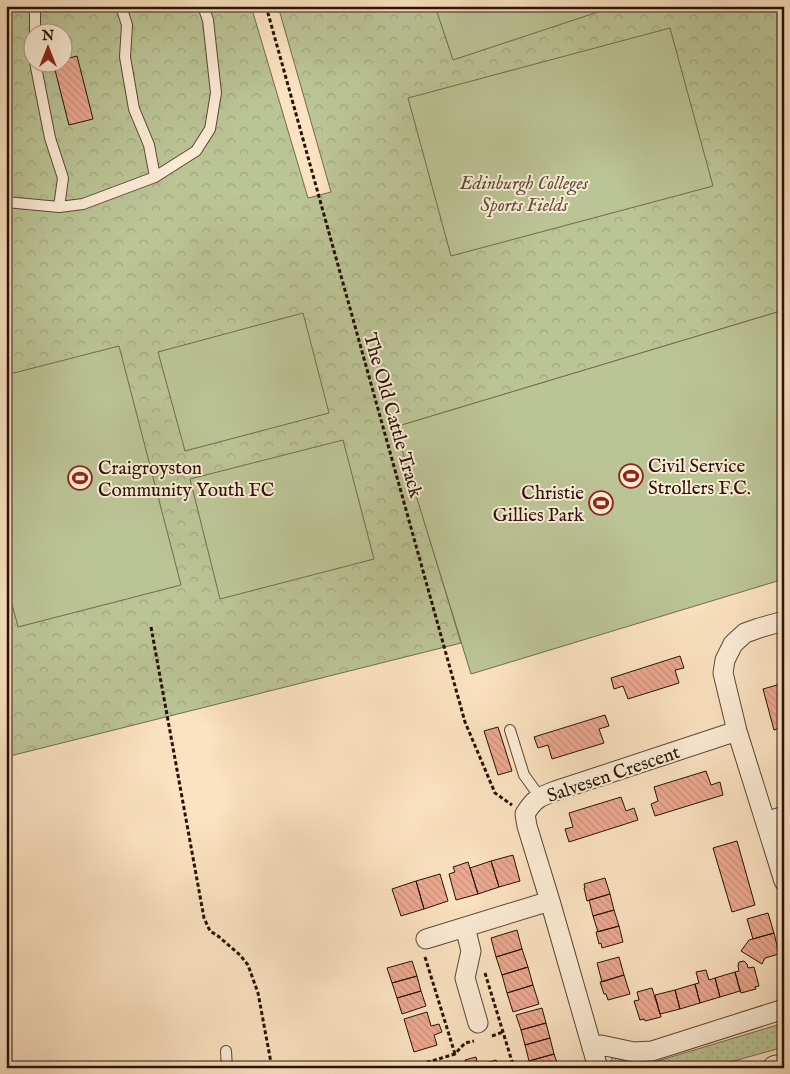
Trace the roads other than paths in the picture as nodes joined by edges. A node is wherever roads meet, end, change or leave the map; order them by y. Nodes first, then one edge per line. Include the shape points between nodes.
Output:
1 (32, 6) edge
2 (121, 6) edge
3 (203, 6) edge
4 (35, 22) edge
5 (37, 72) edge
6 (155, 177) junction
7 (6, 202) edge
8 (59, 206) junction
9 (784, 621) edge
10 (510, 730) dead end
11 (737, 731) junction
12 (540, 797) junction
13 (775, 819) edge
14 (784, 881) edge
15 (550, 902) junction
16 (465, 927) junction
17 (426, 939) road end
18 (784, 1009) edge
19 (479, 1034) road end
20 (592, 1048) junction
21 (226, 1051) dead end
22 (784, 1066) edge
23 (227, 1068) edge
24 (598, 1068) edge
25 (775, 1068) edge

1 - 4 lane
2 - 6 lane via 127,25 125,56 134,109 150,145
3 - 6 lane via 208,20 216,93 210,129 196,151
5 - 8 lane via 50,138 63,178
6 - 8 lane via 83,204
7 - 8 lane
9 - 11 street via 745,633 733,644 725,660 723,673
10 - 12 lane via 524,776
11 - 12 street, Salvesen Crescent
11 - 13 street
12 - 15 street, Salvesen Crescent via 525,814
13 - 14 street
15 - 16 street
15 - 20 street, Salvesen Crescent
16 - 17 street
16 - 19 street via 471,950 465,978
18 - 20 street via 652,1051 634,1052 601,1045
20 - 24 street, Salvesen Crescent
21 - 23 lane
22 - 25 street

